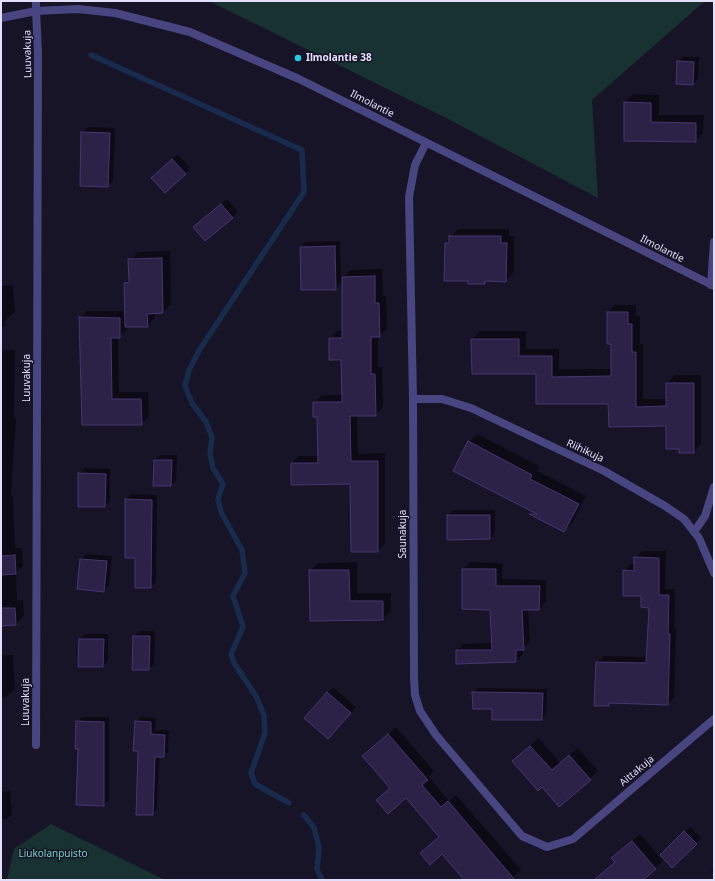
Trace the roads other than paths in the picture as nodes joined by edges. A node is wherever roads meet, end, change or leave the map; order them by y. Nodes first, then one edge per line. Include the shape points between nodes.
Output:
1 (36, 1) edge
2 (36, 11) junction
3 (1, 18) edge
4 (426, 143) junction
5 (714, 242) edge
6 (713, 286) edge
7 (413, 399) junction
8 (714, 487) edge
9 (694, 532) junction
10 (714, 573) edge
11 (714, 719) edge
12 (36, 745) dead end
13 (573, 839) joint

1 - 2 street, Luuvakuja
2 - 3 street, Ilmolantie
2 - 4 street, Ilmolantie via 78,9 115,13 190,32 299,79
2 - 12 street, Luuvakuja
4 - 6 street, Ilmolantie
4 - 7 street, Saunakuja via 415,165 408,197
5 - 6 street
7 - 9 street, Riihikuja via 442,399 471,408 590,464 665,506 684,520
7 - 13 street, Saunakuja via 414,678 415,695 420,711 436,735 522,836 547,847
8 - 9 street via 705,516
9 - 10 street, Riihikuja
11 - 13 street, Aittakuja

